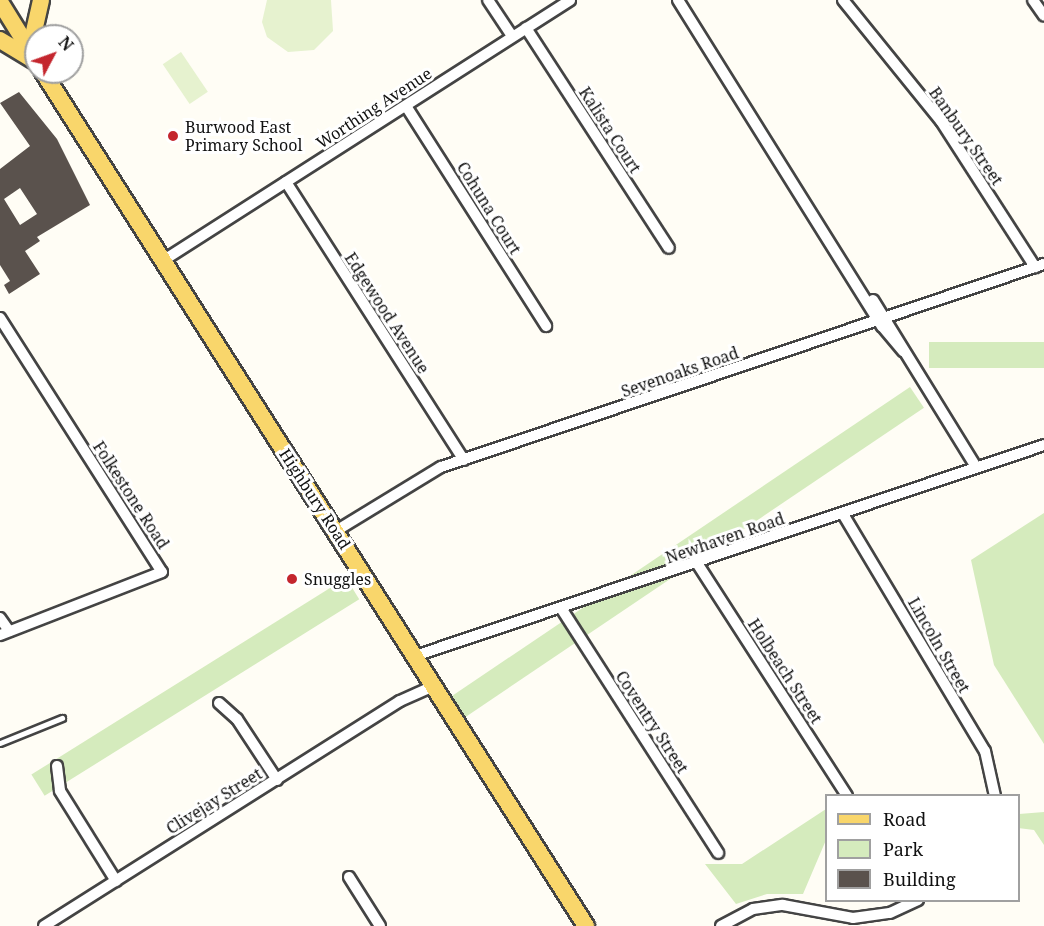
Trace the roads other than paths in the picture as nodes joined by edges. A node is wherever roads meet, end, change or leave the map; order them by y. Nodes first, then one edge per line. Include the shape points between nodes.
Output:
1 (41, 0) edge
2 (489, 0) edge
3 (570, 0) edge
4 (678, 0) edge
5 (843, 0) edge
6 (1033, 0) edge
7 (5, 5) edge
8 (1044, 16) edge
9 (38, 24) edge
10 (526, 27) junction
11 (512, 36) junction
12 (24, 39) edge
13 (0, 40) edge
14 (24, 52) edge
15 (51, 84) edge
16 (406, 106) junction
17 (286, 182) junction
18 (669, 248) dead end
19 (164, 260) junction
20 (1039, 266) edge
21 (0, 318) edge
22 (882, 320) junction
23 (546, 326) dead end
24 (1044, 445) edge
25 (464, 460) junction
26 (976, 467) junction
27 (843, 514) junction
28 (336, 531) junction
29 (697, 563) junction
30 (561, 608) junction
31 (0, 618) edge
32 (4, 633) edge
33 (415, 656) junction
34 (431, 681) junction
35 (219, 703) dead end
36 (62, 718) dead end
37 (0, 743) edge
38 (57, 766) dead end
39 (277, 780) junction
40 (846, 794) edge
41 (995, 794) edge
42 (718, 853) dead end
43 (349, 877) dead end
44 (116, 880) junction
45 (914, 902) edge
46 (44, 926) edge
47 (380, 926) edge
48 (586, 926) edge
49 (721, 926) edge

1 - 9 main road
2 - 11 street
3 - 10 street, Worthing Avenue
4 - 22 street
5 - 20 street, Banbury Street via 941,121
6 - 8 street
7 - 12 main road
10 - 11 street, Worthing Avenue
10 - 18 street, Kalista Court
11 - 16 street, Worthing Avenue
13 - 14 main road
15 - 19 main road, Highbury Road
16 - 17 street, Worthing Avenue
16 - 23 street, Cohuna Court
17 - 19 street, Worthing Avenue
17 - 25 street, Edgewood Avenue
19 - 28 main road, Highbury Road
20 - 22 street, Sevenoaks Road
21 - 32 street, Folkestone Road via 162,572
22 - 25 street, Sevenoaks Road
22 - 26 street
24 - 26 street, Newhaven Road
25 - 28 street, Sevenoaks Road via 416,479
26 - 27 street, Newhaven Road
27 - 29 street, Newhaven Road
27 - 41 street, Lincoln Street via 985,751
28 - 33 main road, Highbury Road
29 - 30 street, Newhaven Road
29 - 40 street, Holbeach Street
30 - 33 street, Newhaven Road
30 - 42 street, Coventry Street
31 - 32 street
33 - 34 main road, Highbury Road
34 - 39 street, Clivejay Street
34 - 48 main road, Highbury Road
35 - 39 street via 237,719
36 - 37 lane
38 - 44 street via 60,791
39 - 44 street, Clivejay Street
43 - 47 street
44 - 46 street, Clivejay Street
45 - 49 street via 890,913 853,918 783,905 753,909

